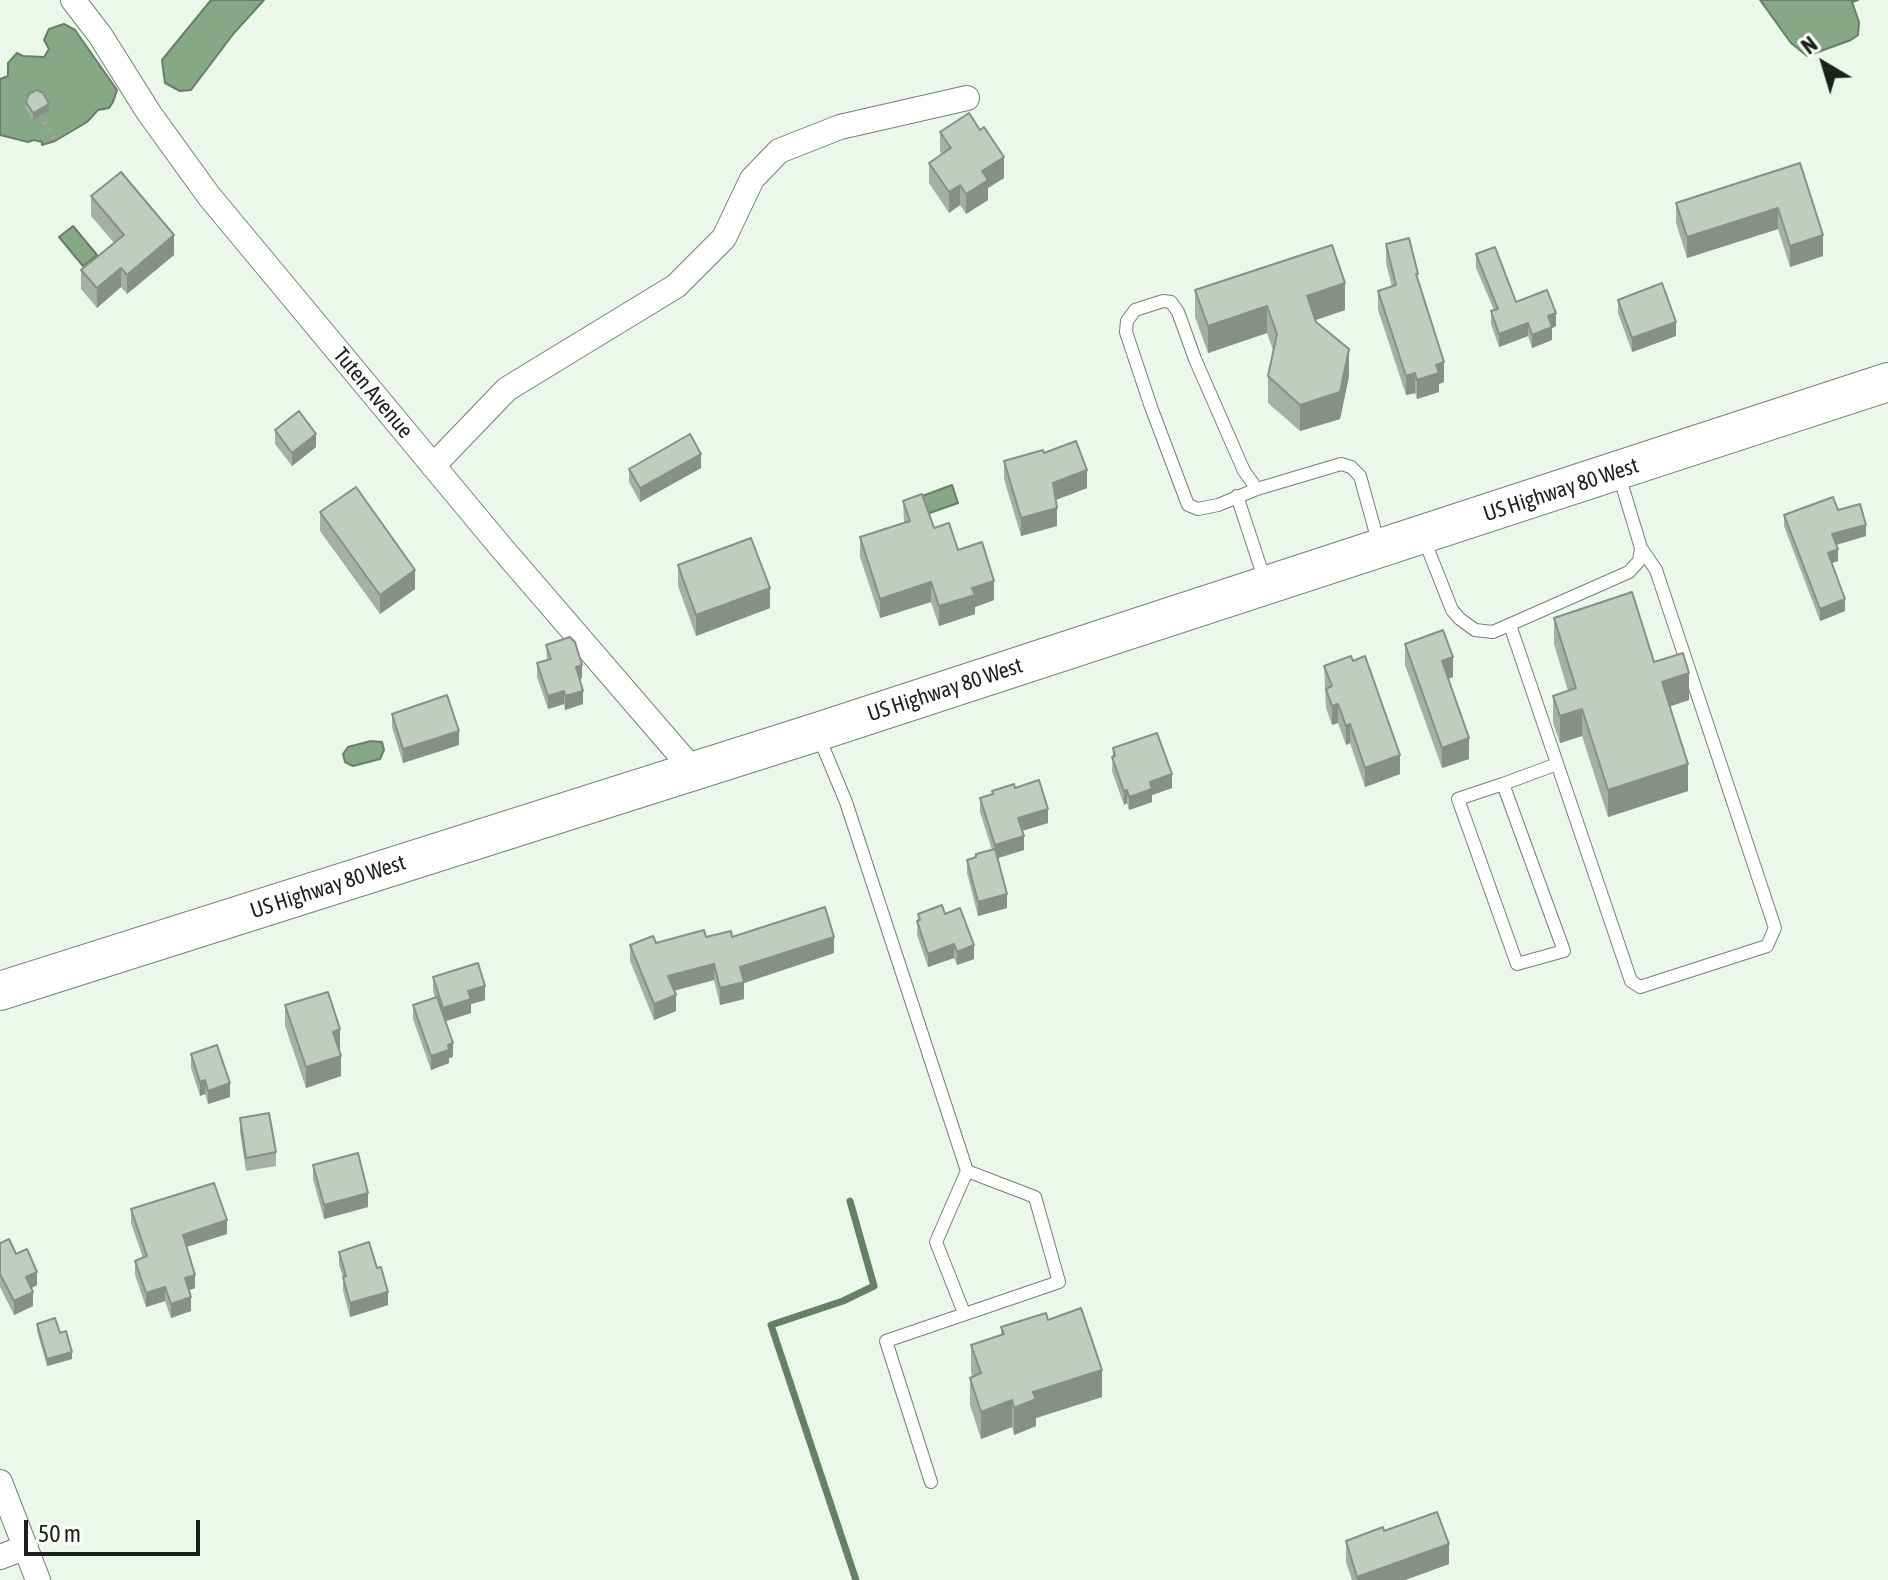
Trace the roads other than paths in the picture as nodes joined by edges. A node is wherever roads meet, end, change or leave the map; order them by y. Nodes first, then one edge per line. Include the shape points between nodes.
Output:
1 (73, 0) edge
2 (967, 98) dead end
3 (1888, 382) edge
4 (433, 466) junction
5 (1618, 471) junction
6 (1257, 489) junction
7 (1237, 496) junction
8 (1423, 536) junction
9 (1380, 548) junction
10 (1641, 548) junction
11 (1266, 584) junction
12 (1510, 625) junction
13 (817, 732) junction
14 (1557, 764) junction
15 (694, 771) junction
16 (1503, 784) junction
17 (0, 991) edge
18 (967, 1171) junction
19 (964, 1313) junction
20 (0, 1482) edge
21 (931, 1482) dead end
22 (26, 1547) junction
23 (0, 1557) edge
24 (38, 1580) edge

1 - 4 street, Tuten Avenue via 209,196
2 - 4 street via 840,127 779,151 752,179 724,238 676,286 507,389
3 - 5 main road, US Highway 80 West
4 - 15 street, Tuten Avenue
5 - 8 main road, US Highway 80 West
5 - 10 lane
6 - 7 lane
6 - 7 lane via 1238,457 1178,312 1163,301 1135,310 1126,332 1188,505 1198,509
6 - 9 lane via 1341,464 1351,467 1360,476
7 - 11 lane
8 - 9 main road, US Highway 80 West
8 - 12 lane via 1460,619 1475,630 1493,632
9 - 11 main road, US Highway 80 West
10 - 12 lane via 1639,561 1629,572
10 - 14 lane via 1656,570 1775,928 1767,946 1640,987 1631,981
11 - 13 main road, US Highway 80 West
12 - 14 lane
13 - 15 main road, US Highway 80 West
13 - 18 lane via 846,802
14 - 16 lane
15 - 17 main road, US Highway 80 West
16 - 16 lane via 1564,951 1517,964 1458,799
18 - 19 lane via 936,1242
18 - 19 lane via 1035,1197 1059,1282
19 - 21 lane via 886,1341
20 - 22 street
22 - 23 street
22 - 24 street

